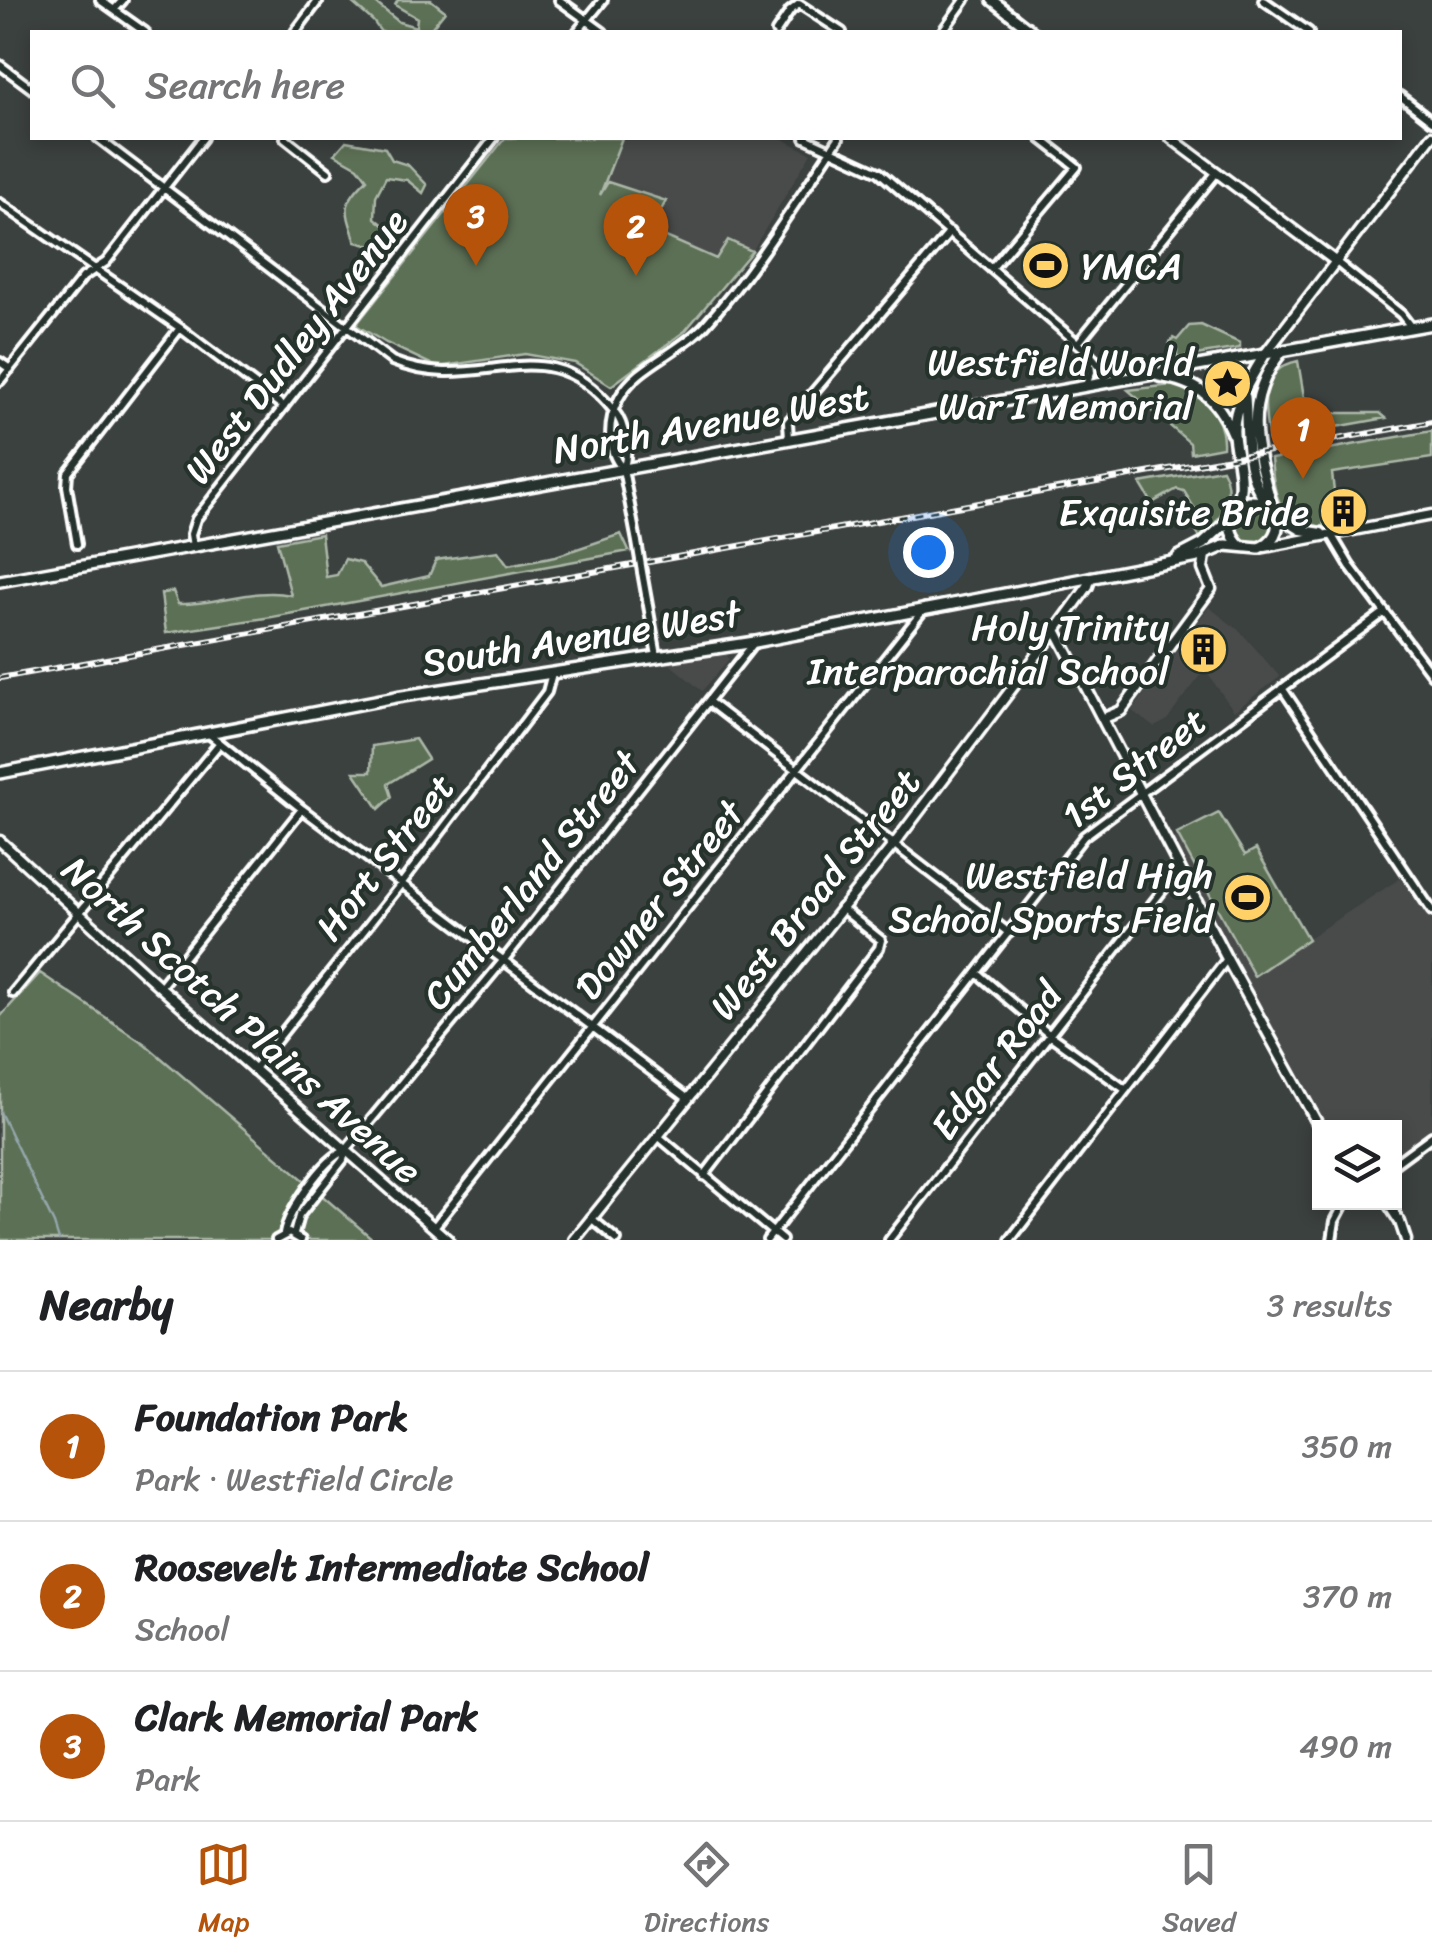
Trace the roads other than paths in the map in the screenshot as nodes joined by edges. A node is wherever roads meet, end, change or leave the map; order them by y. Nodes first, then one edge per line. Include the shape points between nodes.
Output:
1 (100, 0) edge
2 (123, 0) edge
3 (319, 0) edge
4 (559, 0) edge
5 (602, 0) edge
6 (965, 0) edge
7 (992, 0) edge
8 (1263, 0) edge
9 (798, 2) edge
10 (114, 10) junction
11 (586, 20) junction
12 (142, 30) edge
13 (296, 30) edge
14 (578, 30) edge
15 (600, 30) edge
16 (777, 30) edge
17 (839, 30) edge
18 (943, 30) edge
19 (1031, 30) edge
20 (1307, 30) edge
21 (0, 65) edge
22 (30, 88) edge
23 (1402, 98) edge
24 (1432, 121) edge
25 (1432, 136) edge
26 (101, 140) edge
27 (201, 140) edge
28 (288, 140) edge
29 (492, 140) edge
30 (810, 140) edge
31 (838, 140) edge
32 (1043, 140) edge
33 (1174, 140) edge
34 (831, 149) junction
35 (328, 172) dead end
36 (1217, 172) junction
37 (164, 187) junction
38 (0, 203) edge
39 (950, 232) junction
40 (1335, 260) junction
41 (96, 268) junction
42 (991, 269) junction
43 (1432, 324) edge
44 (344, 327) junction
45 (180, 328) junction
46 (1412, 328) junction
47 (1078, 343) junction
48 (1089, 352) junction
49 (1282, 352) junction
50 (1265, 354) junction
51 (0, 362) edge
52 (10, 370) junction
53 (1151, 374) junction
54 (0, 382) edge
55 (1105, 382) junction
56 (1085, 386) junction
57 (1245, 397) junction
58 (284, 407) junction
59 (613, 410) junction
60 (1234, 437) junction
61 (789, 438) junction
62 (623, 469) junction
63 (1272, 509) junction
64 (1231, 515) junction
65 (1432, 515) edge
66 (1330, 533) junction
67 (78, 544) dead end
68 (193, 546) junction
69 (1241, 546) junction
70 (1263, 547) junction
71 (1205, 554) junction
72 (1171, 560) junction
73 (1091, 577) junction
74 (0, 580) edge
75 (926, 607) junction
76 (1385, 612) junction
77 (1056, 630) junction
78 (754, 642) junction
79 (657, 656) junction
80 (552, 673) junction
81 (1432, 676) edge
82 (1282, 688) junction
83 (709, 702) junction
84 (1104, 718) junction
85 (210, 734) junction
86 (218, 744) junction
87 (799, 769) junction
88 (0, 773) edge
89 (1143, 793) junction
90 (302, 810) junction
91 (0, 841) edge
92 (895, 843) junction
93 (1181, 867) junction
94 (401, 884) junction
95 (841, 908) junction
96 (1432, 911) edge
97 (79, 914) junction
98 (1009, 933) junction
99 (1227, 959) junction
100 (503, 961) junction
101 (977, 974) junction
102 (160, 987) junction
103 (13, 993) dead end
104 (594, 1026) junction
105 (1051, 1036) junction
106 (253, 1070) junction
107 (1126, 1090) junction
108 (687, 1098) junction
109 (1316, 1120) edge
110 (658, 1136) junction
111 (1432, 1136) edge
112 (346, 1150) junction
113 (1402, 1158) edge
114 (704, 1176) junction
115 (1341, 1210) edge
116 (1392, 1210) edge
117 (591, 1218) junction
118 (434, 1227) junction
119 (773, 1233) junction
120 (284, 1234) junction
121 (294, 1234) junction
122 (276, 1240) edge
123 (301, 1240) edge
124 (448, 1240) edge
125 (574, 1240) edge
126 (617, 1240) edge
127 (767, 1240) edge
128 (782, 1240) edge
129 (889, 1240) edge
130 (1010, 1240) edge
131 (1332, 1240) edge
132 (1406, 1240) edge

1 - 10 street
2 - 10 street
3 - 13 street
4 - 11 street
5 - 11 street
6 - 18 street
7 - 19 street
8 - 20 street
9 - 16 street
9 - 17 street
10 - 12 street
11 - 14 street
11 - 15 street
21 - 22 street
23 - 24 street
25 - 40 street
26 - 37 street
27 - 37 street
28 - 35 street
29 - 44 street, West Dudley Avenue
30 - 34 street
31 - 34 street
32 - 42 street via 1077,167
33 - 36 street
34 - 39 street via 878,172
34 - 59 street via 730,295 686,343 631,379
36 - 40 street
36 - 47 street
37 - 41 street
37 - 44 street
38 - 41 street
39 - 42 street
39 - 61 street via 788,422
40 - 46 street
40 - 50 street
41 - 45 street
41 - 52 street
42 - 47 street
43 - 46 main road, North Avenue West
44 - 58 street, West Dudley Avenue
44 - 59 street via 414,370 560,367 589,382
45 - 58 street
45 - 67 street via 68,473
46 - 49 main road, North Avenue West
47 - 48 street
48 - 55 street
48 - 56 street
49 - 50 main road, North Avenue West
49 - 63 main road via 1263,377 1254,410
50 - 53 main road, North Avenue West
50 - 57 main road
51 - 52 street
52 - 54 street
53 - 55 main road, North Avenue West
53 - 60 main road via 1199,387
55 - 56 main road, North Avenue West
56 - 61 main road, North Avenue West
57 - 60 main road
57 - 63 main road via 1252,473
58 - 68 street, West Dudley Avenue via 192,526
59 - 62 street via 628,459
60 - 64 main road via 1240,484
61 - 62 main road, North Avenue West
62 - 68 main road, North Avenue West
62 - 79 street, bridge
63 - 64 main road via 1248,501
63 - 66 street via 1301,530
63 - 70 main road via 1276,535
64 - 69 main road via 1232,535
64 - 72 main road, South Avenue West via 1205,543
65 - 66 street
66 - 70 street
66 - 76 street
68 - 74 main road, North Avenue West
69 - 70 main road
69 - 71 main road, South Avenue West
71 - 72 main road, South Avenue West
71 - 84 street via 1211,589 1120,711
72 - 73 main road, South Avenue West
73 - 75 main road, South Avenue West
73 - 77 street, West Broad Street
75 - 78 main road, South Avenue West
75 - 87 street, Downer Street
76 - 81 street
76 - 82 street, 1st Street
77 - 84 street
77 - 92 street, West Broad Street
78 - 79 main road, South Avenue West
78 - 83 street, Cumberland Street
79 - 80 main road, South Avenue West
80 - 85 main road, South Avenue West
80 - 94 street, Hort Street via 547,692
82 - 89 street, 1st Street
82 - 96 street
83 - 87 street
83 - 100 street, Cumberland Street
84 - 89 street
85 - 86 street
85 - 88 main road, South Avenue West
86 - 90 street
86 - 97 street
87 - 92 street
87 - 104 street, Downer Street
89 - 93 street
89 - 98 street, 1st Street via 1084,836
90 - 94 street
90 - 102 street
91 - 97 street, North Scotch Plains Avenue
92 - 95 street, West Broad Street
92 - 98 street
93 - 99 street
93 - 105 street, Edgar Road
94 - 100 street
94 - 106 street, Hort Street
95 - 108 street, West Broad Street
95 - 114 street via 881,940 879,948
97 - 102 street, North Scotch Plains Avenue
97 - 103 street
98 - 101 street, 1st Street
99 - 107 street
99 - 109 street
100 - 104 street
100 - 112 street, Cumberland Street
101 - 105 street
101 - 119 street, 1st Street
102 - 106 street, North Scotch Plains Avenue
104 - 108 street
104 - 118 street, Downer Street
105 - 107 street
105 - 129 street, Edgar Road
106 - 112 street, North Scotch Plains Avenue
107 - 130 street
108 - 110 street, West Broad Street
110 - 114 street
110 - 117 street, West Broad Street
111 - 113 street
112 - 118 street, North Scotch Plains Avenue
112 - 120 street, Cumberland Street via 334,1154 290,1213
112 - 121 street, Cumberland Street via 299,1216
114 - 119 street
115 - 131 street
116 - 132 street
117 - 125 street, West Broad Street
117 - 126 street
118 - 124 street, North Scotch Plains Avenue
119 - 127 street, 1st Street
119 - 128 street
120 - 121 street
120 - 122 street
121 - 123 street

